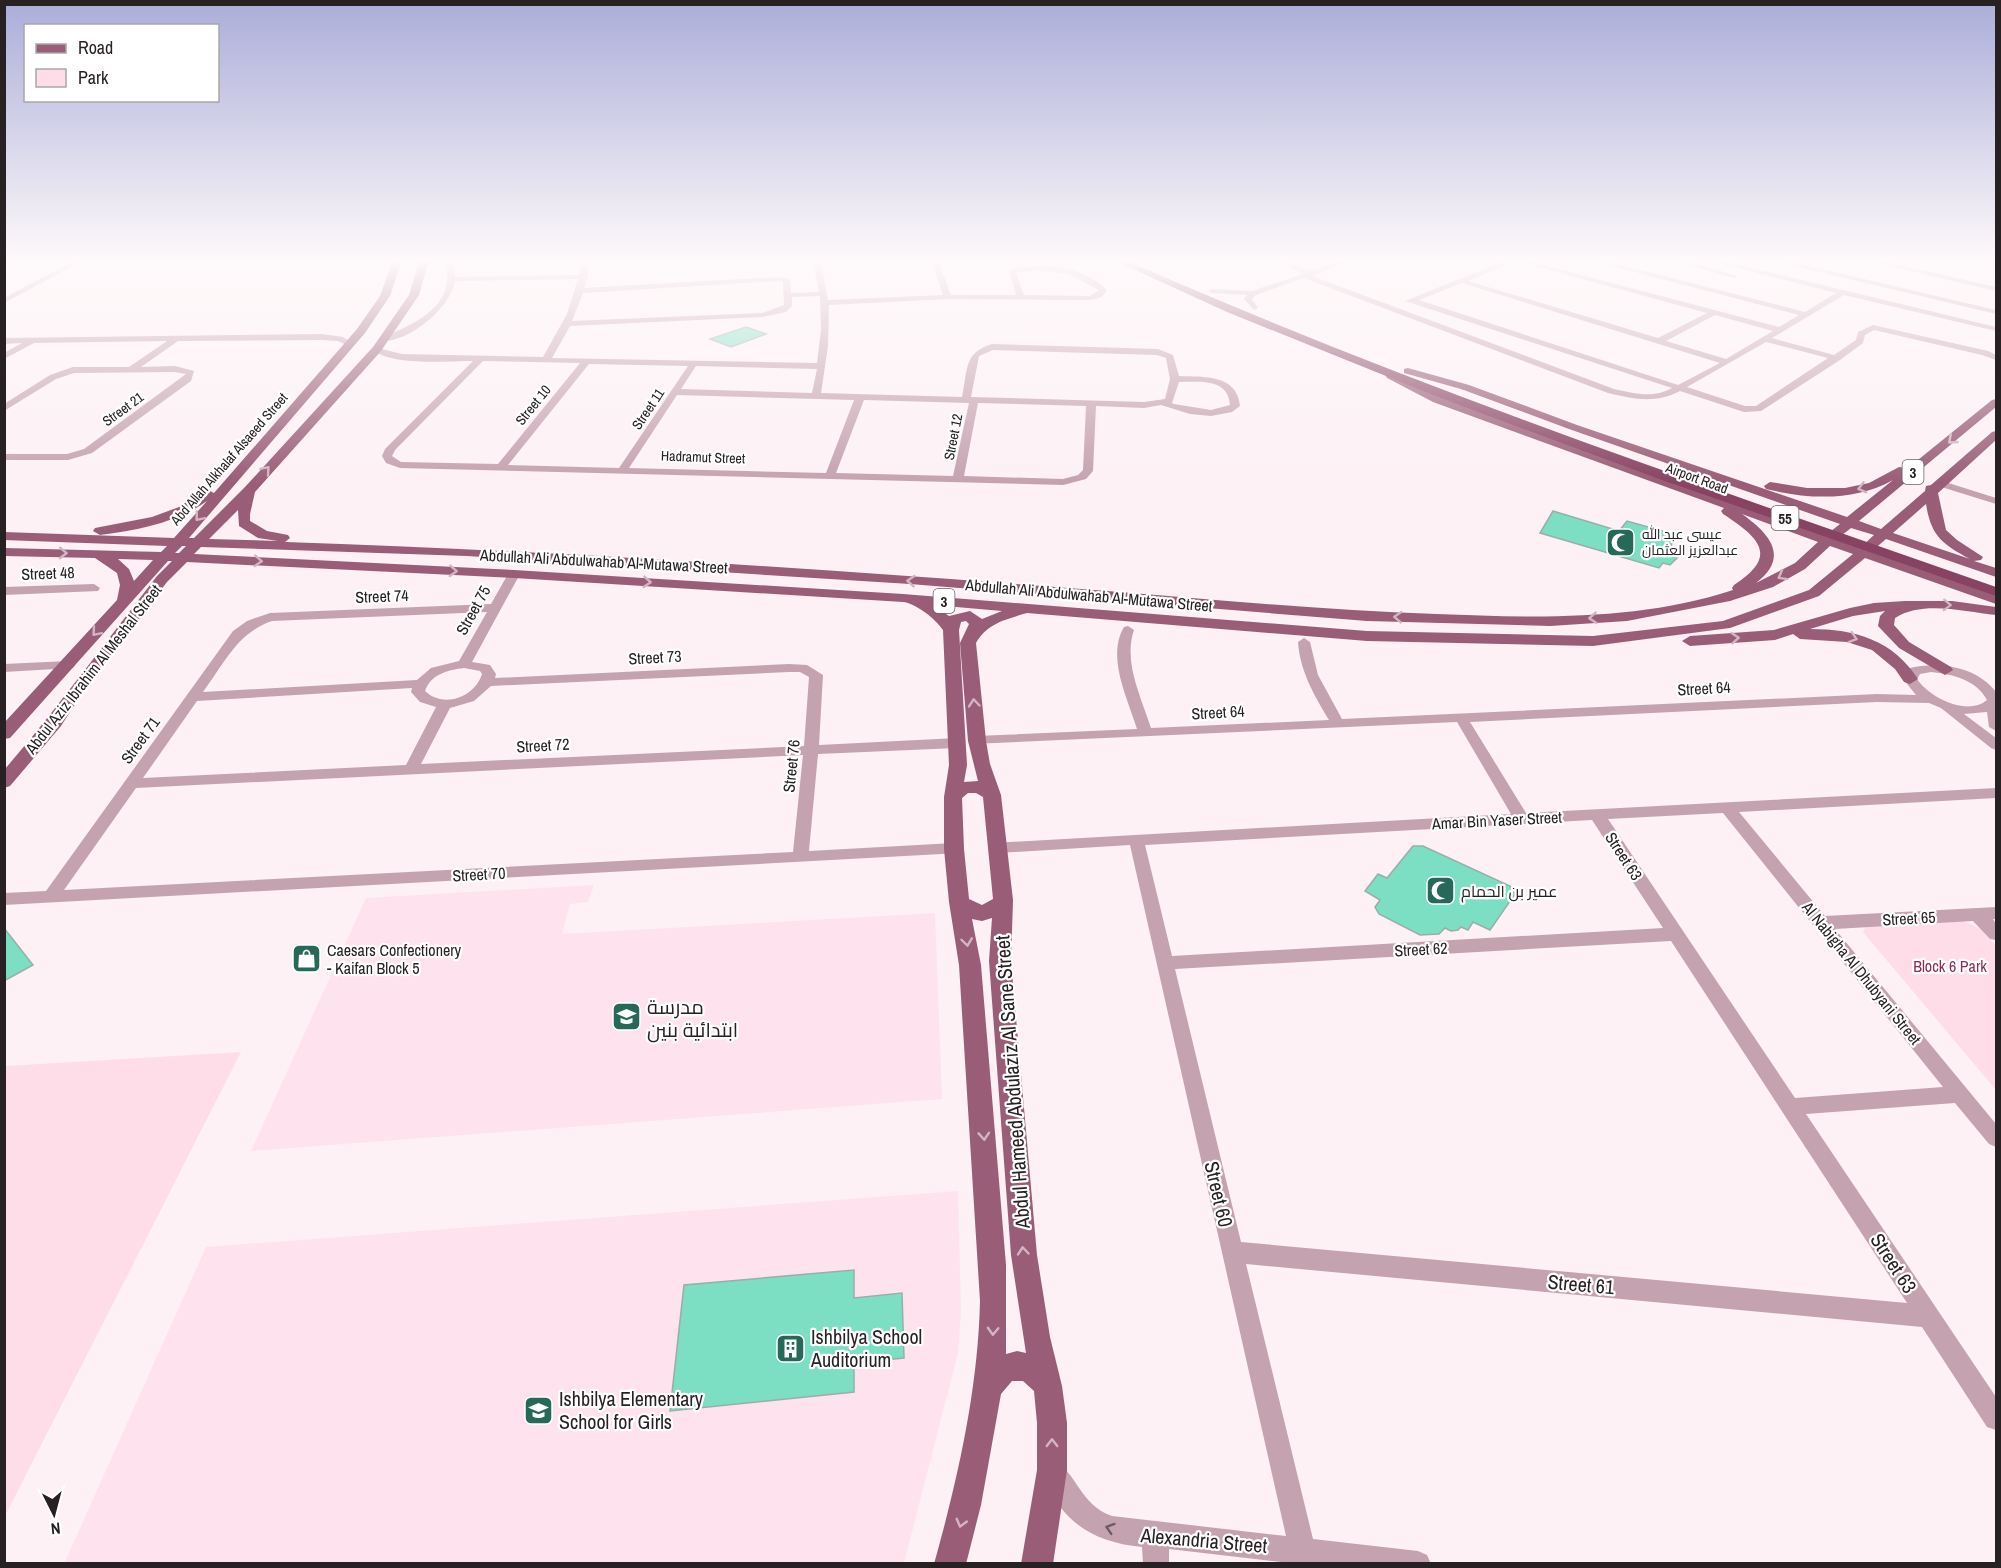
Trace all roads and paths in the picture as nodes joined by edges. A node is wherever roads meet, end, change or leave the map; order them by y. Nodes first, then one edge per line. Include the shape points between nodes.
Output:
1 (326, 336) edge
2 (356, 336) edge
3 (385, 336) edge
4 (396, 336) edge
5 (561, 336) edge
6 (826, 336) edge
7 (1292, 336) edge
8 (1323, 336) edge
9 (1466, 336) edge
10 (1521, 336) edge
11 (1643, 336) edge
12 (1668, 336) edge
13 (1769, 336) edge
14 (1861, 336) edge
15 (1914, 336) edge
16 (322, 337) junction
17 (1764, 339) junction
18 (175, 340) junction
19 (4, 341) edge
20 (32, 341) junction
21 (1659, 341) junction
22 (350, 344) junction
23 (380, 344) junction
24 (4, 357) edge
25 (402, 357) junction
26 (481, 358) junction
27 (1837, 358) junction
28 (1996, 358) edge
29 (546, 360) junction
30 (587, 361) junction
31 (1727, 362) junction
32 (694, 363) junction
33 (822, 366) junction
34 (360, 368) junction
35 (1996, 368) edge
36 (132, 369) junction
37 (1408, 371) junction
38 (1996, 372) edge
39 (1391, 376) junction
40 (1175, 379) junction
41 (1676, 388) junction
42 (675, 392) junction
43 (816, 396) junction
44 (860, 397) junction
45 (331, 398) junction
46 (301, 399) junction
47 (970, 400) junction
48 (1996, 402) edge
49 (1164, 403) junction
50 (1091, 404) junction
51 (4, 408) edge
52 (1996, 434) edge
53 (1579, 440) junction
54 (1934, 455) junction
55 (4, 457) edge
56 (1666, 459) junction
57 (501, 467) junction
58 (623, 469) junction
59 (238, 471) junction
60 (830, 476) junction
61 (958, 479) junction
62 (1661, 480) junction
63 (1935, 486) junction
64 (250, 490) junction
65 (1776, 497) junction
66 (1996, 501) edge
67 (1758, 515) junction
68 (1850, 522) junction
69 (1883, 533) junction
70 (4, 536) edge
71 (1828, 540) junction
72 (197, 544) junction
73 (338, 549) junction
74 (180, 550) junction
75 (4, 552) edge
76 (1861, 552) junction
77 (87, 553) junction
78 (163, 557) junction
79 (1974, 565) junction
80 (1996, 566) edge
81 (1996, 573) edge
82 (514, 574) junction
83 (1945, 582) junction
84 (1996, 582) edge
85 (94, 588) dead end
86 (4, 591) edge
87 (1996, 592) edge
88 (903, 598) junction
89 (1725, 598) junction
90 (124, 600) junction
91 (1996, 600) edge
92 (1905, 605) junction
93 (495, 608) junction
94 (1035, 608) junction
95 (1996, 611) edge
96 (1342, 614) junction
97 (270, 617) joint
98 (1163, 619) junction
99 (951, 630) junction
100 (1128, 630) dead end
101 (974, 631) junction
102 (1775, 635) junction
103 (1593, 641) junction
104 (1304, 642) dead end
105 (464, 664) junction
106 (68, 665) junction
107 (4, 668) edge
108 (1945, 670) junction
109 (816, 679) joint
110 (1911, 681) junction
111 (489, 682) junction
112 (420, 684) junction
113 (193, 697) junction
114 (1877, 698) junction
115 (1934, 701) junction
116 (1994, 701) junction
117 (445, 703) junction
118 (1461, 718) junction
119 (55, 722) junction
120 (1338, 724) junction
121 (1996, 727) edge
122 (9, 729) edge
123 (1145, 733) junction
124 (967, 742) junction
125 (1996, 745) edge
126 (811, 751) junction
127 (411, 770) junction
128 (4, 782) edge
129 (131, 783) junction
130 (1996, 793) edge
131 (992, 795) junction
132 (953, 797) junction
133 (1727, 807) junction
134 (1597, 815) junction
135 (1522, 819) junction
136 (1137, 839) junction
137 (998, 847) junction
138 (954, 849) junction
139 (800, 857) junction
140 (50, 897) junction
141 (4, 899) edge
142 (1003, 900) junction
143 (959, 902) junction
144 (1996, 913) edge
145 (1977, 914) junction
146 (1821, 923) junction
147 (1676, 934) junction
148 (1996, 934) edge
149 (1166, 963) junction
150 (1961, 1094) junction
151 (1791, 1107) junction
152 (1996, 1138) edge
153 (1233, 1252) junction
154 (1929, 1316) junction
155 (1048, 1387) junction
156 (987, 1390) junction
157 (1996, 1418) edge
158 (1052, 1470) junction
159 (1165, 1534) junction
160 (1302, 1549) junction
161 (950, 1563) edge
162 (1037, 1563) edge
163 (1156, 1563) edge
164 (1418, 1563) edge

1 - 16 street
2 - 22 main road, Abd Allah Alkhalaf Alsaeed Street
3 - 23 main road, Abd Allah Alkhalaf Alsaeed Street
4 - 23 street, Abd Allah Alkhalaf Alsaeed Street
5 - 29 street
6 - 33 street
7 - 39 highway, Airport Road / 55
8 - 37 highway, Airport Road / 55
9 - 41 street via 1634,397 1653,398
10 - 41 street
11 - 21 street
12 - 21 street
13 - 17 street
14 - 27 street via 1860,341
15 - 28 street
16 - 18 street
16 - 22 street
17 - 27 street
17 - 31 street
18 - 20 street
18 - 36 street, Street 21
19 - 20 street
20 - 24 street
21 - 31 street
22 - 46 main road, Abd Allah Alkhalaf Alsaeed Street
23 - 25 street via 383,353
23 - 34 main road, Abd Allah Alkhalaf Alsaeed Street
25 - 26 street
25 - 34 street
26 - 29 street
26 - 57 street, Hadramut Street via 387,456 400,465
27 - 41 street via 1758,409 1734,407
29 - 30 street
30 - 32 street
30 - 57 street, Street 10
31 - 41 street
32 - 33 street
32 - 42 street, Street 11
33 - 43 street
34 - 45 main road, Abd Allah Alkhalaf Alsaeed Street
35 - 38 street
36 - 51 street, Street 21 via 67,371
36 - 55 street, Street 21 via 192,373 88,451 68,457
37 - 53 highway, Airport Road / 55
37 - 56 main road, Airport Road via 1465,387
39 - 53 highway, Airport Road / 55
39 - 62 main road, Airport Road via 1437,400
40 - 47 street, Street 12 via 1170,357 1158,352 992,347 975,356
40 - 49 street via 1171,398
40 - 49 street via 1216,380 1226,384 1233,392 1235,406 1226,412 1201,412
42 - 43 street
42 - 58 street, Street 11
43 - 44 street
44 - 47 street
44 - 60 street
45 - 46 main road via 312,403
64 -> 45 main road, Abd Allah Alkhalaf Alsaeed Street
46 - 59 main road, Abd Allah Alkhalaf Alsaeed Street
47 - 50 street
47 - 61 street, Street 12
48 -> 54 main road, 3
49 - 50 street
50 - 61 street, Hadramut Street via 1088,471 1082,477 1063,482
52 - 63 main road, 3
53 - 84 highway, Airport Road / 55
53 - 87 highway, Airport Road / 55
54 -> 56 main road via 1868,487 1845,492 1752,483
54 - 68 main road, 3
56 - 65 main road, Airport Road
57 - 58 street, Hadramut Street
58 - 60 street, Hadramut Street
59 - 70 main road via 190,508 153,521 94,531
59 -> 74 main road, Abd Allah Alkhalaf Alsaeed Street
60 - 61 street, Hadramut Street
62 - 67 main road, Airport Road
62 - 89 main road, 3 via 1740,518 1764,542 1766,565
63 - 66 street
63 - 69 main road, 3
63 - 80 main road via 1935,526 1959,548
64 - 72 main road, Abd Allah Alkhalaf Alsaeed Street
64 - 73 main road via 243,514 244,523 250,528 263,535
65 - 67 main road via 1788,506 1785,514
65 - 68 main road, Airport Road
67 - 71 main road, Airport Road
68 - 69 main road, Airport Road
68 - 71 main road, 3
69 - 76 main road, 3
69 - 79 main road, Airport Road
70 - 74 main road, Abdullah Ali Abdulwahab Al-Mutawa Street / 3
71 - 76 main road, Airport Road
71 -> 89 main road, Abdullah Ali Abdulwahab Al-Mutawa Street / 3 via 1800,566 1768,584
72 - 73 main road, Abdullah Ali Abdulwahab Al-Mutawa Street / 3
72 - 74 main road, Abdullah Ali Abdulwahab Al-Mutawa Street / 3
96 -> 73 main road, Abdullah Ali Abdulwahab Al-Mutawa Street / 3 via 875,578 467,552
74 - 78 main road, Abdullah Ali Abdulwahab Al-Mutawa Street / 3
74 -> 82 main road, Abdullah Ali Abdulwahab Al-Mutawa Street / 3
74 - 119 main road, Abdul Aziz Ibrahim Al Meshal Street via 76,688
75 -> 77 main road, Abdullah Ali Abdulwahab Al-Mutawa Street / 3
76 - 83 main road, Airport Road
76 - 103 main road, Abdullah Ali Abdulwahab Al-Mutawa Street / 3 via 1814,593 1753,617 1695,630
77 - 78 main road, Abdullah Ali Abdulwahab Al-Mutawa Street / 3
77 - 90 main road via 114,562 125,571 128,587
78 - 90 main road, Abdul Aziz Ibrahim Al Meshal Street
79 - 81 main road, Airport Road
79 - 83 main road via 1942,566 1940,576
82 -> 88 main road, Abdullah Ali Abdulwahab Al-Mutawa Street / 3
82 - 93 street, Street 75
83 - 91 main road, Airport Road
85 - 86 street, Street 48
88 - 94 main road, Abdullah Ali Abdulwahab Al-Mutawa Street / 3
88 - 99 main road via 931,609 944,618
89 -> 96 main road, Abdullah Ali Abdulwahab Al-Mutawa Street / 3 via 1627,616 1550,621
90 -> 106 main road, Abdul Aziz Ibrahim Al Meshal Street
92 -> 95 main road via 1952,605
92 - 102 main road via 1863,609
92 - 108 main road via 1885,620 1890,632 1913,652
93 - 97 street, Street 74
93 - 105 street, Street 75
94 - 98 main road, Abdullah Ali Abdulwahab Al-Mutawa Street / 3
94 - 101 main road via 1007,614
96 - 98 main road via 1346,621 1337,625 1229,617
97 - 113 street, Street 71 via 238,634
98 - 103 main road, Abdullah Ali Abdulwahab Al-Mutawa Street / 3 via 1367,636
99 - 101 main road via 955,618 970,616 977,623
99 - 124 main road, Abdul Hameed Abdulaziz Al Sane Street
100 - 123 street via 1123,659
124 -> 101 main road, Abdul Hameed Abdulaziz Al Sane Street via 968,643
103 -> 102 main road via 1650,643
102 -> 110 main road via 1819,633 1853,638 1892,657
104 - 120 street via 1309,672
105 - 111 street via 485,668
105 - 112 street via 437,670
106 - 107 street
106 - 122 main road, Abdul Aziz Ibrahim Al Meshal Street
108 - 110 street, Street 64 via 1919,669 1912,673
108 - 116 street via 1976,681 1991,693
109 - 111 street, Street 73 via 810,670 789,668
109 - 126 street, Street 76
110 - 114 street, Street 64
110 - 115 street
111 - 117 street via 472,696
112 - 113 street
112 - 117 street via 418,692 422,698
113 - 129 street, Street 71
114 - 115 street, Street 64
114 - 118 street, Street 64
115 - 116 street via 1975,710
115 - 125 street
116 - 121 street
117 - 127 street
118 - 120 street, Street 64
118 - 135 street
119 - 122 main road via 40,716
119 - 128 main road, Abdul Aziz Ibrahim Al Meshal Street
120 - 123 street, Street 64
123 - 124 street, Street 64
124 - 126 street, Street 72
124 - 131 main road, Abdul Hameed Abdulaziz Al Sane Street via 981,764
124 - 132 main road, Abdul Hameed Abdulaziz Al Sane Street via 958,765
126 - 127 street, Street 72
126 - 139 street, Street 76
127 - 129 street, Street 72
129 - 140 street, Street 71
130 - 133 street, Amar Bin Yaser Street
131 - 132 main road via 971,786
131 - 137 main road, Abdul Hameed Abdulaziz Al Sane Street
132 - 138 main road, Abdul Hameed Abdulaziz Al Sane Street
133 - 134 street, Amar Bin Yaser Street
133 - 146 street, Al Nabigha Al Dhubyani Street
134 - 135 street, Amar Bin Yaser Street
134 - 147 street, Street 63
135 - 136 street, Amar Bin Yaser Street
136 - 137 street, Amar Bin Yaser Street
136 - 149 street, Street 60
137 - 142 main road, Abdul Hameed Abdulaziz Al Sane Street
138 - 139 street, Street 70
138 - 143 main road, Abdul Hameed Abdulaziz Al Sane Street
139 - 140 street, Street 70
140 - 141 street, Street 70
142 - 143 main road via 999,907 982,914 972,913
155 -> 142 main road, Abdul Hameed Abdulaziz Al Sane Street via 1024,1255 1000,961
143 -> 156 main road, Abdul Hameed Abdulaziz Al Sane Street via 970,965 993,1265 993,1346
144 - 145 street, Street 65
145 - 146 street, Street 65
145 - 148 street
146 - 150 street, Al Nabigha Al Dhubyani Street
147 - 149 street, Street 62
147 - 151 street, Street 63
149 - 153 street, Street 60
150 - 151 street
150 - 152 street, Al Nabigha Al Dhubyani Street
151 - 154 street, Street 63
153 - 154 street, Street 61
153 - 160 street, Street 60
154 - 157 street, Street 63
155 - 156 main road via 1030,1367 1017,1365 1003,1368
158 -> 155 main road, Abdul Hameed Abdulaziz Al Sane Street
156 -> 161 main road, Abdul Hameed Abdulaziz Al Sane Street via 966,1505
159 -> 158 street, Alexandria Street via 1128,1533 1101,1525 1080,1513
158 - 162 main road, Abdul Hameed Abdulaziz Al Sane Street
159 - 160 street, Alexandria Street
159 - 163 street via 1155,1545
160 - 164 street, Alexandria Street

